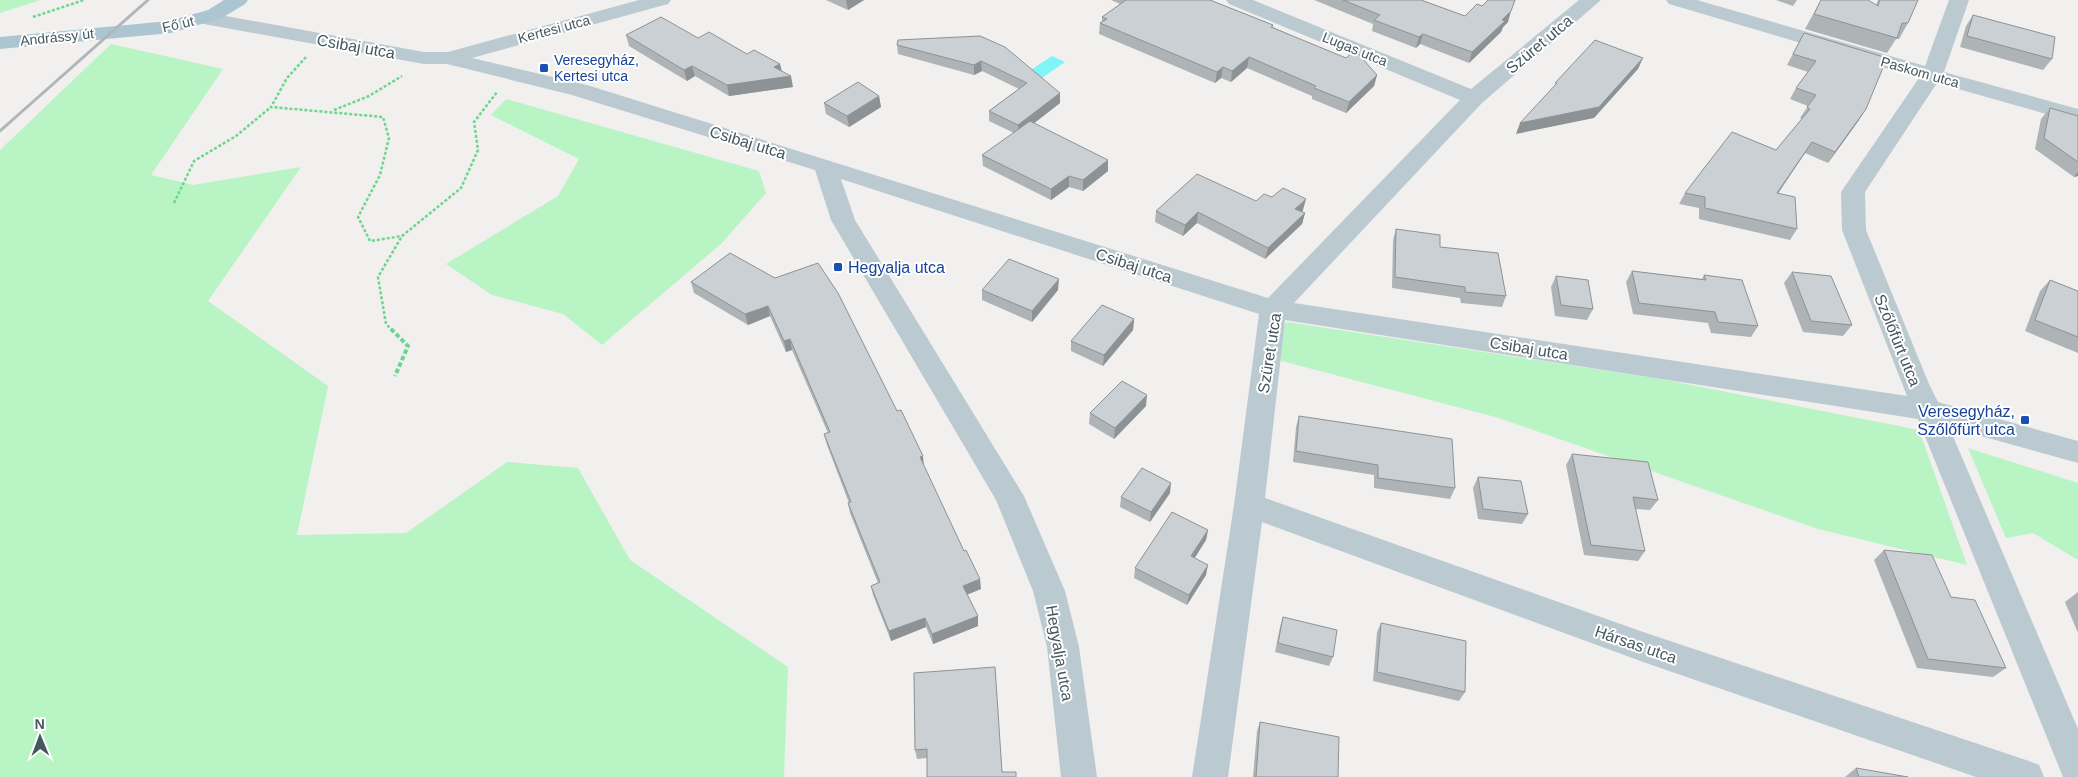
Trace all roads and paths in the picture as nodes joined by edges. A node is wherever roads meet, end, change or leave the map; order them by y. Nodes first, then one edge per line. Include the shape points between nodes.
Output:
1 (84, 0) edge
2 (238, 0) edge
3 (661, 0) edge
4 (1236, 0) edge
5 (1592, 0) edge
6 (1676, 0) edge
7 (1959, 0) edge
8 (28, 18) dead end
9 (204, 18) junction
10 (113, 31) joint
11 (321, 40) junction
12 (0, 43) edge
13 (424, 58) junction
14 (447, 58) junction
15 (511, 74) junction
16 (1932, 76) junction
17 (1474, 98) junction
18 (271, 107) junction
19 (331, 111) junction
20 (2078, 116) edge
21 (824, 166) junction
22 (174, 203) dead end
23 (402, 236) junction
24 (1273, 309) junction
25 (395, 376) dead end
26 (1928, 410) junction
27 (2078, 452) edge
28 (1249, 506) junction
29 (2078, 771) edge
30 (1079, 777) edge
31 (1210, 777) edge
32 (2026, 777) edge

1 - 8 path
2 - 9 main road, Fő út
3 - 14 street, Kertesi utca
4 - 17 street, Lugas utca
5 - 17 street, Szüret utca
6 - 16 street, Paskom utca
7 - 16 street, Szőlőfürt utca
9 - 10 main road, Fő út via 150,30
9 - 11 street, Csibaj utca
10 - 12 main road, Andrássy út
11 - 13 street, Csibaj utca
11 - 18 path via 286,78
13 - 14 street, Csibaj utca
13 - 19 path via 390,85
14 - 15 street, Csibaj utca
15 - 21 street, Csibaj utca via 579,90
15 - 23 path via 474,122 478,150 462,188
16 - 20 street, Paskom utca
16 - 26 street, Szőlőfürt utca via 1853,192 1854,230
17 - 24 street, Szüret utca
18 - 19 path
18 - 22 path via 236,136 194,161
19 - 23 path via 383,118 389,138 380,175 358,217 370,241
21 - 24 street, Csibaj utca
21 - 30 street, Hegyalja utca via 843,220 1009,496 1049,591 1063,647
23 - 25 path via 378,277 386,324 408,346
24 - 26 street, Csibaj utca
24 - 28 street, Szüret utca
26 - 27 street, Csibaj utca
26 - 29 street, Szőlőfürt utca
28 - 31 street, Szüret utca
28 - 32 street, Hársas utca via 1646,648

